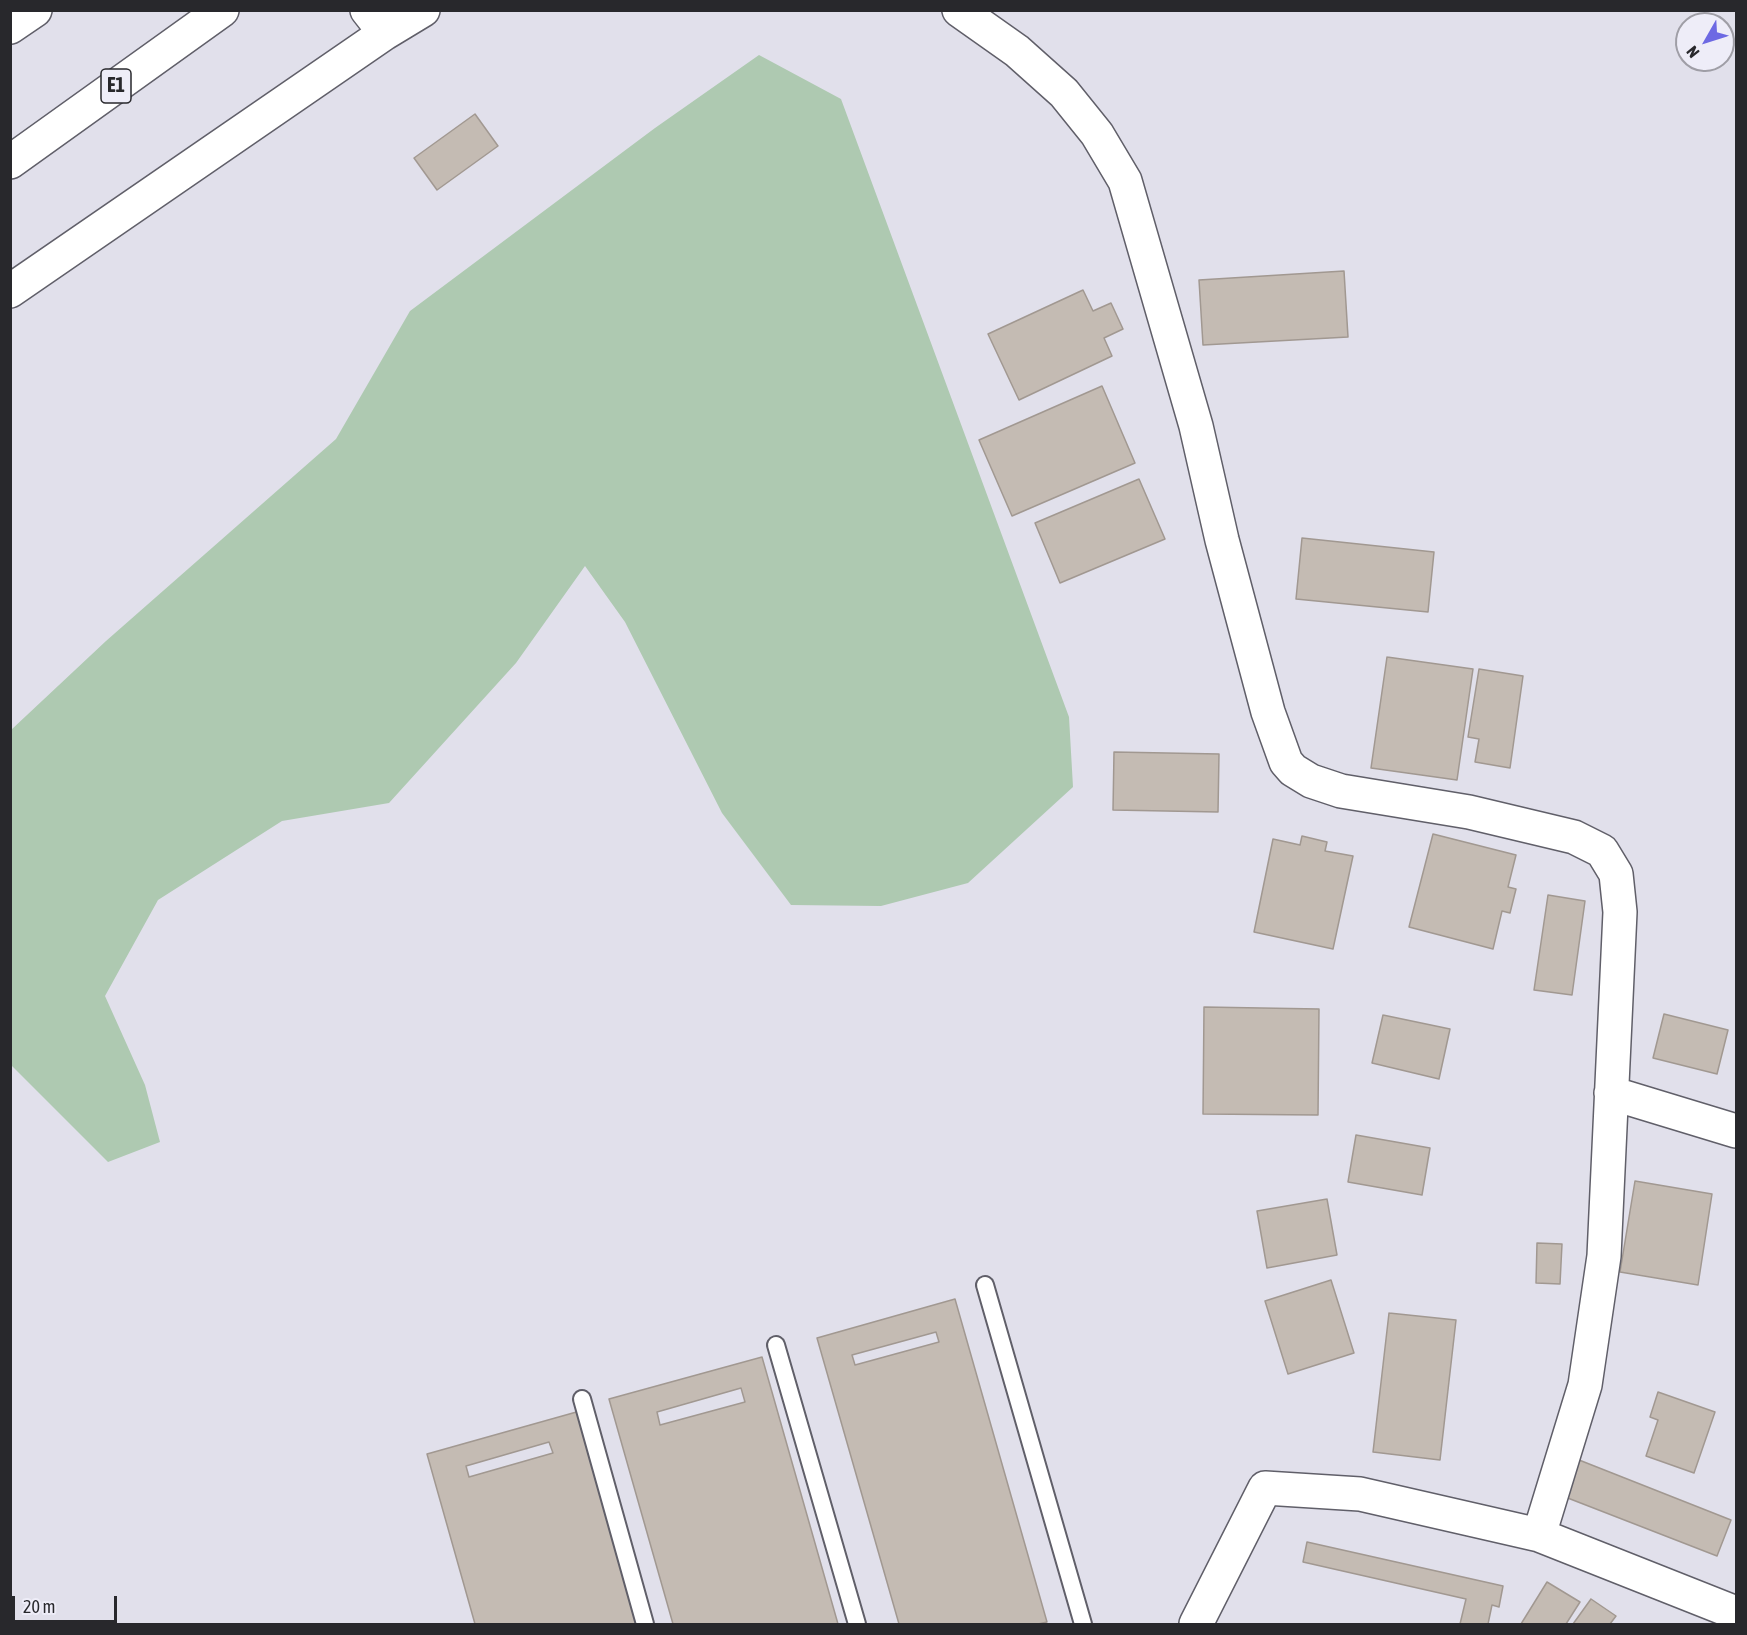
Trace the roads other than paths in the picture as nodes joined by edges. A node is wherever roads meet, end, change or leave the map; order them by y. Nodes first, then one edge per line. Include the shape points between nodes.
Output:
1 (35, 10) edge
2 (222, 10) edge
3 (423, 10) edge
4 (959, 10) edge
5 (376, 22) edge
6 (10, 27) edge
7 (10, 162) edge
8 (10, 291) edge
9 (1611, 1093) junction
10 (1737, 1131) edge
11 (984, 1285) dead end
12 (776, 1345) dead end
13 (582, 1399) dead end
14 (1539, 1535) junction
15 (1737, 1612) edge
16 (645, 1624) edge
17 (856, 1624) edge
18 (1083, 1624) edge
19 (1196, 1624) edge

1 - 6 main road
2 - 7 main road, E1
3 - 5 main road
4 - 9 main road via 1017,51 1064,93 1097,135 1125,181 1196,426 1268,712 1286,762 1311,781 1341,790 1469,812 1574,837 1602,851 1611,862 1617,874 1620,912
5 - 8 main road
9 - 10 main road
9 - 14 main road via 1604,1256 1586,1385
11 - 18 lane
12 - 17 lane
13 - 16 lane
14 - 15 main road
14 - 19 main road via 1360,1494 1265,1488

